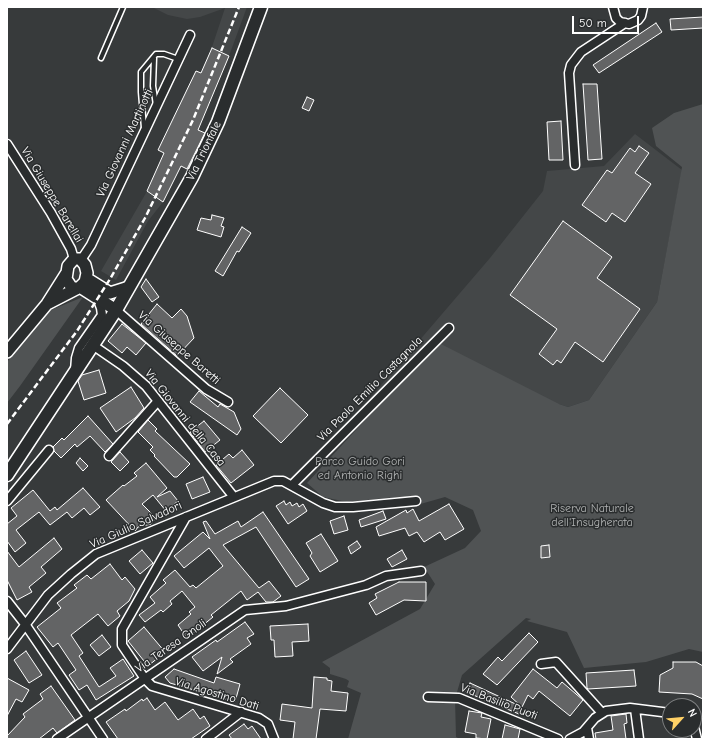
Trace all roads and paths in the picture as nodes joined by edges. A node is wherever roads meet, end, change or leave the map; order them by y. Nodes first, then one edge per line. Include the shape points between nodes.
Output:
1 (123, 7) edge
2 (261, 7) edge
3 (613, 7) edge
4 (644, 7) edge
5 (625, 23) junction
6 (190, 35) dead end
7 (154, 57) junction
8 (101, 58) dead end
9 (178, 59) junction
10 (156, 106) junction
11 (145, 131) junction
12 (7, 144) edge
13 (575, 165) dead end
14 (78, 260) junction
15 (66, 274) junction
16 (86, 278) junction
17 (129, 287) junction
18 (79, 288) junction
19 (98, 300) junction
20 (47, 304) junction
21 (116, 310) junction
22 (449, 328) dead end
23 (94, 346) junction
24 (7, 352) edge
25 (75, 375) junction
26 (158, 401) junction
27 (228, 402) dead end
28 (49, 450) dead end
29 (109, 456) dead end
30 (7, 475) edge
31 (292, 485) junction
32 (233, 496) junction
33 (7, 500) edge
34 (416, 501) dead end
35 (186, 517) junction
36 (421, 571) dead end
37 (7, 601) edge
38 (25, 624) junction
39 (7, 649) edge
40 (541, 664) dead end
41 (145, 679) junction
42 (428, 697) dead end
43 (635, 709) junction
44 (241, 712) junction
45 (662, 712) edge
46 (602, 713) junction
47 (88, 716) junction
48 (587, 728) junction
49 (57, 739) edge
50 (103, 739) edge
51 (206, 739) edge
52 (274, 739) edge
53 (558, 739) edge
54 (570, 739) edge
55 (589, 739) edge
56 (639, 739) edge

1 - 8 lane
2 - 17 main road, Via Trionfale via 205,152
3 - 5 street via 616,18
4 - 5 street via 638,20 630,24
5 - 13 street via 580,52 571,65 569,73
6 - 9 street, Via Giovanni Martinotti
7 - 9 lane via 156,54 164,54
7 - 10 lane via 153,86
7 - 11 lane via 140,75
9 - 10 street, Via Giovanni Martinotti
10 - 11 street, Via Giovanni Martinotti
11 - 14 street, Via Giovanni Martinotti via 91,245
12 - 14 street, Via Giuseppe Barellai
14 - 15 street via 69,263
14 - 16 street via 86,268
15 - 18 street via 69,285 72,288
15 - 20 street
16 - 17 street via 110,293
16 - 18 street
17 - 21 main road, Via Trionfale
18 - 19 street
18 - 20 street
19 - 21 street
19 - 25 street, Via Trionfale via 102,315 80,348 76,358
20 - 24 street
21 - 23 main road, Via Trionfale
21 - 27 street, Via Giuseppe Baretti via 206,389
22 - 31 street, Via Paolo Emilio Castagnola
23 - 25 main road, Via Trionfale
23 - 26 street, Via Giovanni della Casa via 134,375
25 - 30 main road, Via Trionfale
26 - 29 street
26 - 32 street, Via Giovanni della Casa
28 - 33 street
31 - 32 street via 277,480
31 - 34 street via 335,507
32 - 35 street, Via Giulio Salvadori
35 - 38 street, Via Giulio Salvadori via 89,559 52,590
35 - 41 street via 122,629 122,645
36 - 41 street, Via Teresa Gnoli via 386,576 366,585 274,608 249,608
37 - 38 street
38 - 39 street, Via Giulio Salvadori
38 - 47 street
40 - 46 street via 556,662
41 - 44 street, Via Agostino Dati via 154,688
41 - 47 street, Via Teresa Gnoli
42 - 53 street, Via Basilio Puoti via 459,698
43 - 45 street
43 - 46 street
43 - 56 street
44 - 51 street
44 - 52 street, Via Agostino Dati via 265,721 272,730
46 - 48 street
47 - 49 street, Via Teresa Gnoli
47 - 50 street
48 - 54 street
48 - 55 street

